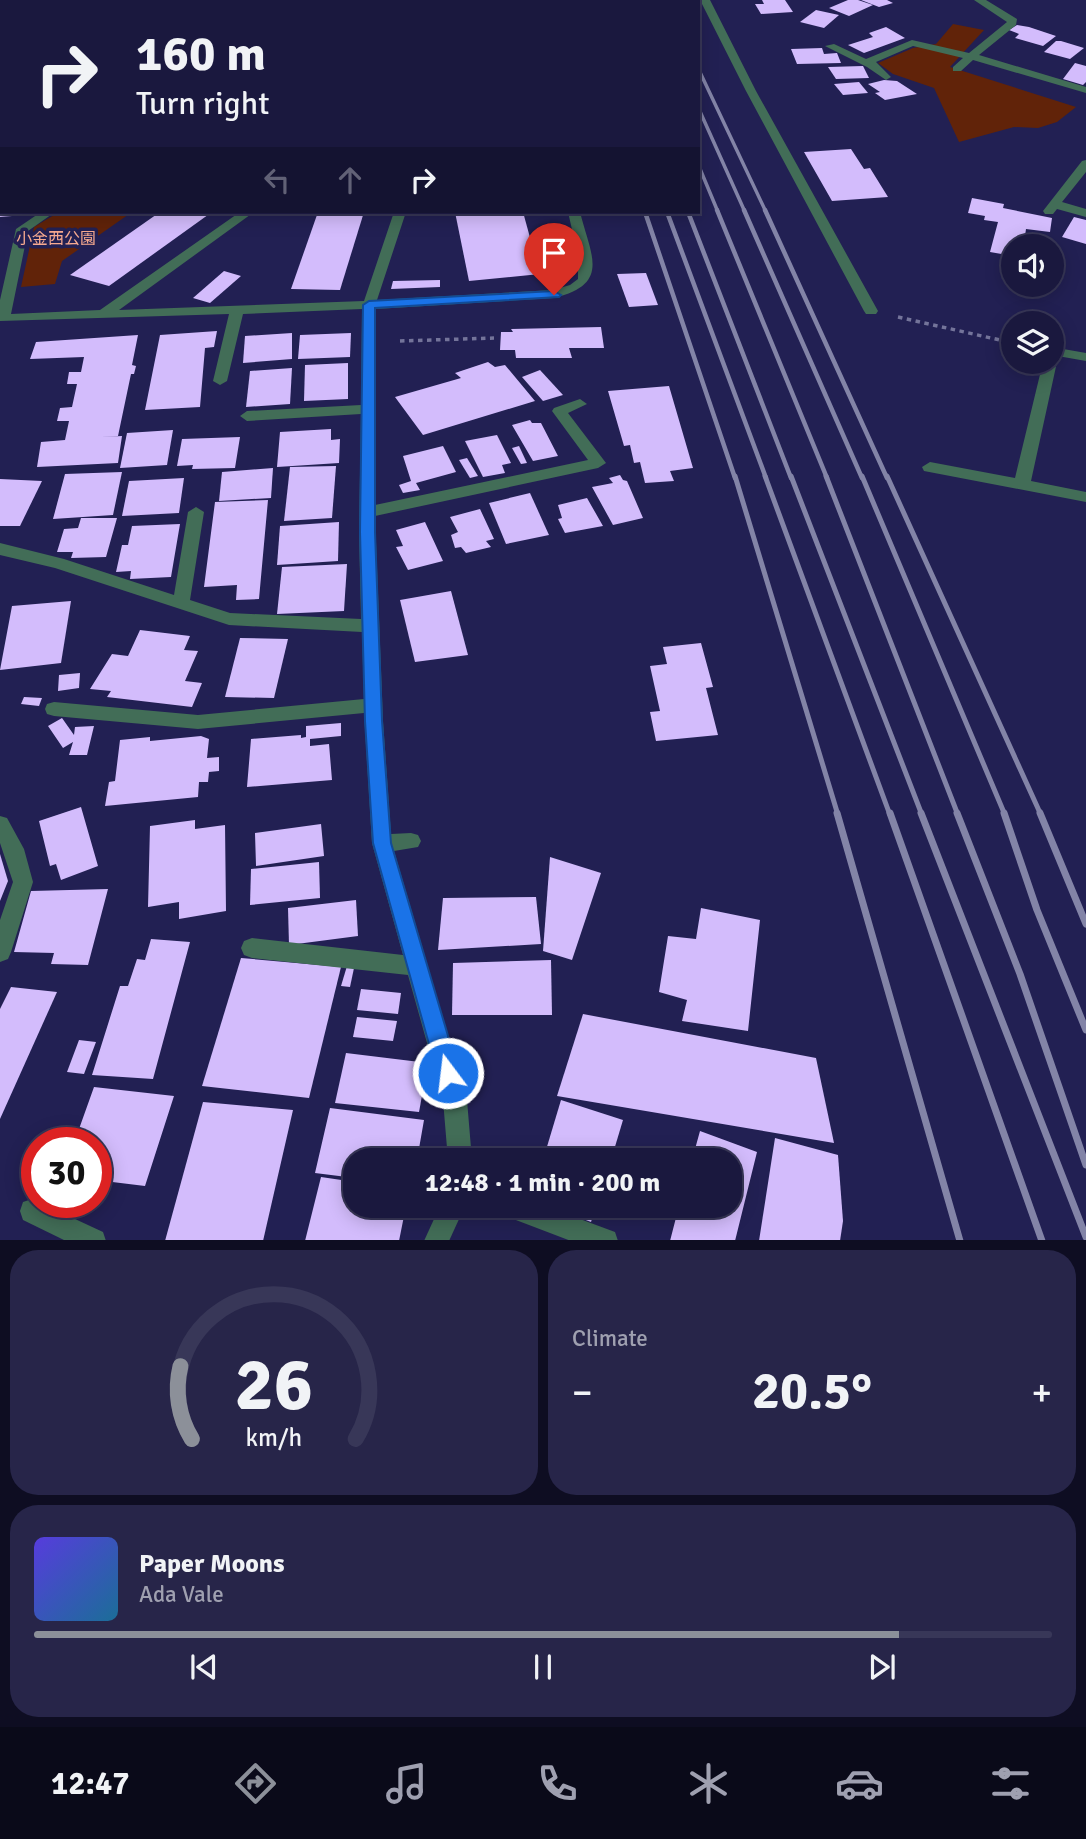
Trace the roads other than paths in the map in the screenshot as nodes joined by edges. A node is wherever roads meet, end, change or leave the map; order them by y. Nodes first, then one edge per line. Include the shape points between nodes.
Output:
1 (705, 0) edge
2 (979, 0) edge
3 (830, 46) dead end
4 (972, 57) junction
5 (870, 65) junction
6 (957, 69) dead end
7 (886, 77) dead end
8 (1086, 90) edge
9 (1086, 164) edge
10 (1086, 213) edge
11 (46, 214) edge
12 (245, 214) edge
13 (399, 214) edge
14 (574, 214) edge
15 (369, 305) junction
16 (237, 310) junction
17 (871, 311) road end
18 (104, 314) junction
19 (1064, 356) edge
20 (1086, 357) edge
21 (1048, 374) edge
22 (220, 381) dead end
23 (580, 404) dead end
24 (368, 409) junction
25 (247, 416) dead end
26 (930, 467) dead end
27 (1022, 484) junction
28 (1086, 497) edge
29 (196, 512) dead end
30 (368, 512) junction
31 (0, 549) edge
32 (181, 604) junction
33 (370, 626) junction
34 (373, 705) junction
35 (54, 709) dead end
36 (0, 824) edge
37 (411, 841) dead end
38 (382, 843) junction
39 (252, 948) dead end
40 (0, 952) edge
41 (419, 966) junction
42 (459, 1148) edge
43 (46, 1218) edge
44 (447, 1218) edge
45 (544, 1218) edge
46 (92, 1240) edge
47 (436, 1240) edge
48 (603, 1240) edge

1 - 17 street
2 - 4 street via 1012,23
3 - 5 street
4 - 5 street via 912,43 871,60
4 - 6 street
4 - 8 street
5 - 7 street
9 - 10 street via 1051,207
11 - 18 street via 22,229 3,318
12 - 18 street
13 - 15 street
14 - 15 street via 587,268 584,279 573,289 554,295
15 - 16 street
15 - 24 street
16 - 18 street
16 - 22 street
19 - 20 street
21 - 27 street
23 - 30 street via 559,411 597,463
24 - 25 street
24 - 30 street
26 - 27 street
27 - 28 street
29 - 32 street
30 - 33 street
31 - 32 street
32 - 33 street via 229,619
33 - 34 street
34 - 35 street via 198,722
34 - 38 street
36 - 40 street via 14,849 23,882
37 - 38 street
38 - 41 street
39 - 41 street
41 - 42 street via 456,1100
43 - 46 street
44 - 47 street
45 - 48 street

